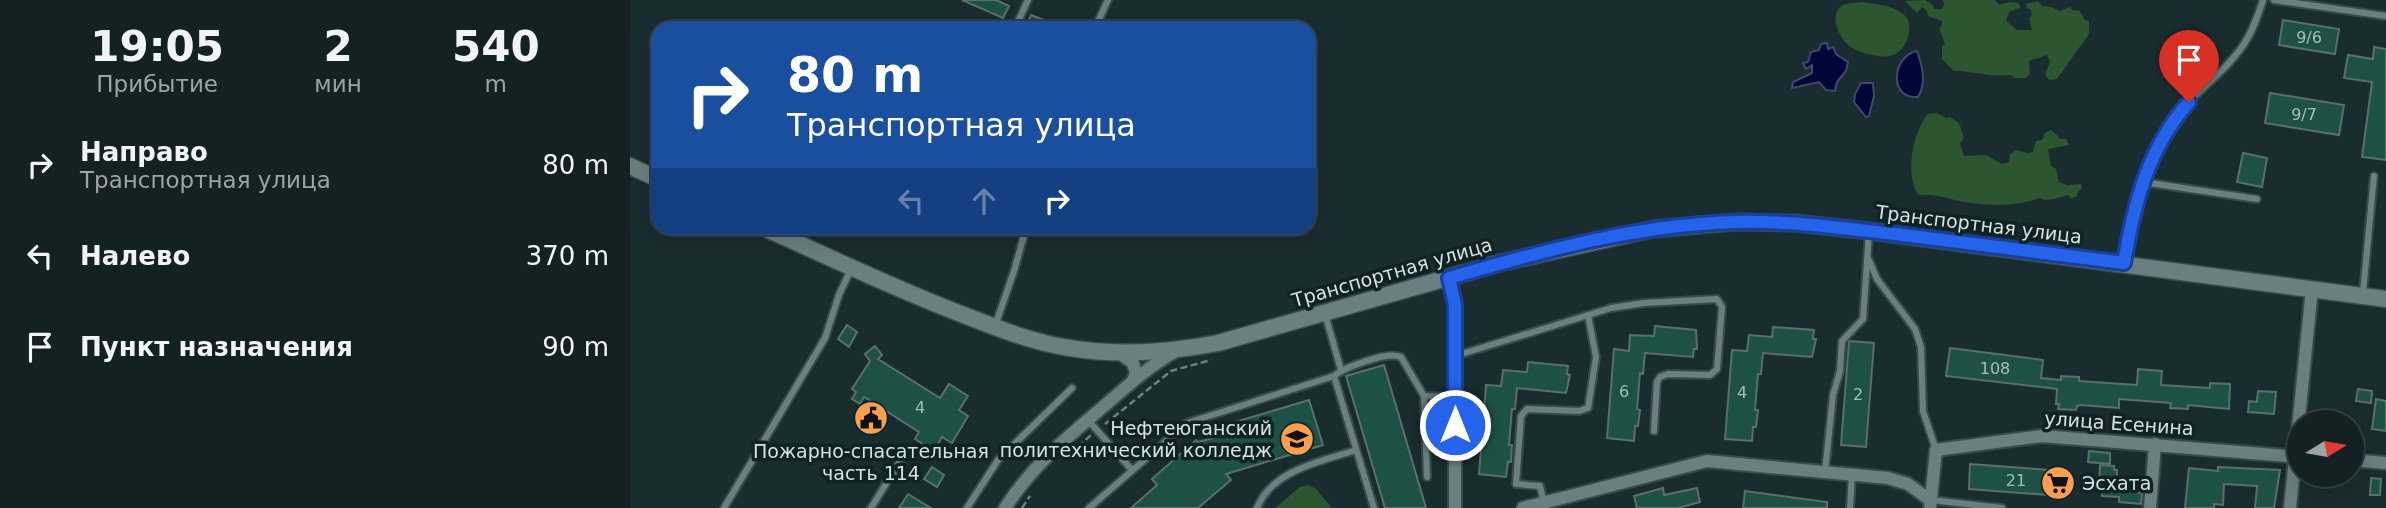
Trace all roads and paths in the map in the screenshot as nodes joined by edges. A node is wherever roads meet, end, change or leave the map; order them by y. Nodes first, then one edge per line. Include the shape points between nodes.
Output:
1 (1028, 0) edge
2 (1108, 0) edge
3 (2263, 0) edge
4 (2274, 0) edge
5 (2386, 16) edge
6 (1018, 21) edge
7 (1099, 21) edge
8 (630, 166) edge
9 (651, 175) edge
10 (2374, 176) dead end
11 (2143, 182) junction
12 (2257, 199) dead end
13 (1869, 231) junction
14 (780, 235) edge
15 (1024, 235) edge
16 (1868, 253) junction
17 (2124, 263) junction
18 (852, 267) junction
19 (1449, 278) junction
20 (2312, 288) junction
21 (2363, 295) junction
22 (2386, 299) edge
23 (1325, 313) junction
24 (1588, 315) junction
25 (995, 327) junction
26 (1180, 349) junction
27 (1117, 352) junction
28 (1455, 355) junction
29 (1210, 360) dead end
30 (1341, 370) junction
31 (1334, 376) junction
32 (1133, 381) junction
33 (1073, 388) dead end
34 (1424, 396) junction
35 (1455, 397) junction
36 (2301, 410) edge
37 (1088, 420) junction
38 (1097, 430) junction
39 (1654, 431) dead end
40 (2155, 444) junction
41 (1076, 448) dead end
42 (1356, 450) junction
43 (1936, 450) junction
44 (2287, 455) edge
45 (902, 458) dead end
46 (2364, 461) edge
47 (2386, 463) edge
48 (1132, 470) junction
49 (1825, 472) junction
50 (1853, 475) junction
51 (1427, 477) dead end
52 (2293, 487) edge
53 (1034, 490) dead end
54 (1930, 504) edge
55 (1533, 506) edge
56 (724, 508) edge
57 (871, 508) edge
58 (967, 508) edge
59 (1005, 508) edge
60 (1022, 508) edge
61 (1089, 508) edge
62 (1258, 508) edge
63 (1374, 508) edge
64 (1455, 508) edge
65 (1850, 508) edge
66 (2002, 508) edge
67 (2150, 508) edge
68 (2290, 508) edge

1 - 6 lane
2 - 7 lane
3 - 11 lane via 2244,44 2161,138
4 - 5 lane
8 - 9 street
10 - 21 lane
11 - 12 lane
11 - 17 lane
13 - 16 lane
13 - 17 street, Транспортная улица
13 - 19 street, Транспортная улица via 1776,223 1696,224 1609,237
14 - 18 street, Транспортная улица
15 - 25 lane
16 - 43 lane via 1877,279 1907,317 1921,347 1923,411
16 - 49 lane via 1863,319 1842,341
17 - 20 street, Транспортная улица
18 - 25 street, Транспортная улица via 949,315
18 - 56 lane via 825,338
19 - 23 street, Транспортная улица
19 - 28 street
20 - 21 street, Транспортная улица
20 - 36 street
21 - 22 street, Транспортная улица
23 - 26 street, Транспортная улица
23 - 30 lane
24 - 28 lane
24 - 39 lane via 1644,303 1712,298 1720,303 1717,369 1710,376 1660,377
24 - 55 lane via 1596,357 1588,408 1527,409 1521,416 1516,484 1540,486
25 - 27 street, Транспортная улица via 1057,346
26 - 27 street, Транспортная улица
26 - 32 street
27 - 32 street via 1133,363
28 - 35 street
29 - 38 path via 1171,371
30 - 31 lane
30 - 34 lane via 1396,354
31 - 42 lane
31 - 48 lane via 1194,419
32 - 37 street
33 - 58 lane via 998,460
34 - 35 lane
34 - 51 lane
35 - 64 street
37 - 38 lane
37 - 59 street via 1038,464
38 - 41 path
38 - 48 lane
40 - 43 street, улица Есенина via 2042,436
40 - 44 street, улица Есенина
40 - 67 street
42 - 62 lane via 1287,475
42 - 63 lane
43 - 54 street
45 - 57 lane
46 - 47 street
48 - 61 lane
49 - 50 street
49 - 55 street via 1707,461
50 - 54 street via 1908,484
50 - 65 lane
52 - 68 street
53 - 60 path
54 - 66 lane

